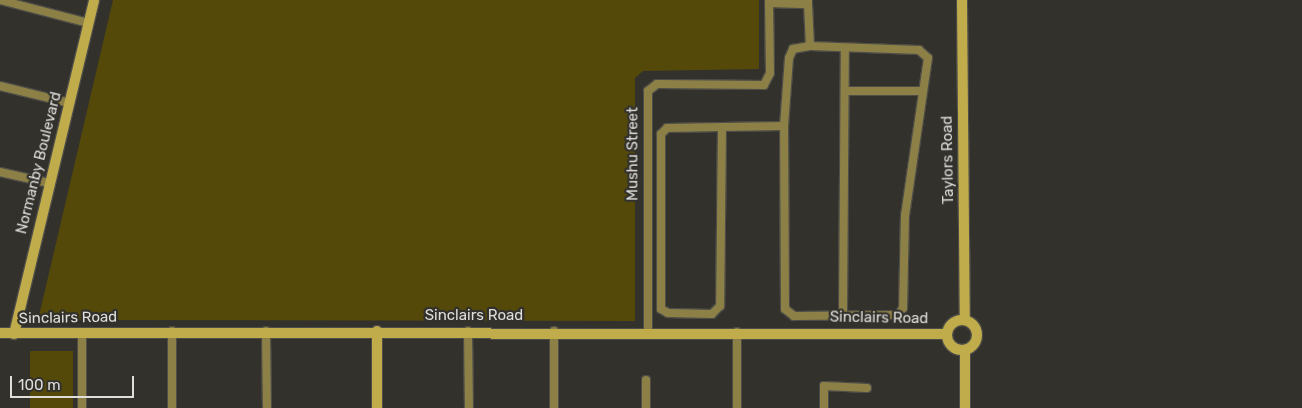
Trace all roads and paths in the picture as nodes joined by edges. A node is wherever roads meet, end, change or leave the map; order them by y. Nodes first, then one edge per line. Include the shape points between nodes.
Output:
1 (0, 0) edge
2 (94, 0) edge
3 (962, 0) edge
4 (770, 2) edge
5 (808, 2) edge
6 (88, 23) junction
7 (810, 46) junction
8 (845, 48) junction
9 (0, 86) edge
10 (846, 91) junction
11 (922, 92) junction
12 (69, 103) junction
13 (784, 126) junction
14 (722, 127) junction
15 (0, 172) edge
16 (49, 182) junction
17 (843, 316) junction
18 (964, 320) junction
19 (172, 331) junction
20 (266, 331) junction
21 (377, 331) junction
22 (468, 331) junction
23 (554, 331) junction
24 (648, 331) junction
25 (737, 332) junction
26 (0, 333) edge
27 (82, 333) junction
28 (14, 334) junction
29 (947, 334) junction
30 (965, 350) junction
31 (646, 380) dead end
32 (867, 388) dead end
33 (82, 408) edge
34 (172, 408) edge
35 (266, 408) edge
36 (377, 408) edge
37 (468, 408) edge
38 (554, 408) edge
39 (646, 408) edge
40 (737, 408) edge
41 (824, 408) edge
42 (965, 408) edge

1 - 6 street
2 - 6 street, Normanby Boulevard
3 - 18 street, Taylors Road
4 - 5 street
4 - 24 street, Mushu Street via 770,73 764,85 657,84 648,92
5 - 7 street
6 - 12 street, Normanby Boulevard
7 - 8 street
7 - 13 street via 790,53
8 - 10 street
8 - 11 street via 924,50 928,63
9 - 12 street
10 - 11 street
10 - 17 street
11 - 17 street via 904,228 904,308 893,315
12 - 16 street, Normanby Boulevard
13 - 14 street
13 - 17 street via 784,309 794,316
14 - 14 street via 667,128 661,134 661,309 668,313 712,314 720,306
15 - 16 street
16 - 28 street, Normanby Boulevard
18 - 29 street via 951,325
18 - 30 street via 972,324 978,336
19 - 20 street, Sinclairs Road
19 - 27 street, Sinclairs Road
19 - 34 street
20 - 21 street, Sinclairs Road
20 - 35 street
21 - 22 street, Sinclairs Road
21 - 36 street
22 - 23 street, Sinclairs Road
22 - 37 street
23 - 24 street, Sinclairs Road
23 - 38 street
24 - 25 street, Sinclairs Road
25 - 29 street, Sinclairs Road
25 - 40 street
26 - 28 street, Sinclairs Road
27 - 28 street, Sinclairs Road
27 - 33 street
29 - 30 street via 954,348
30 - 42 street
31 - 39 street
32 - 41 street via 824,386

